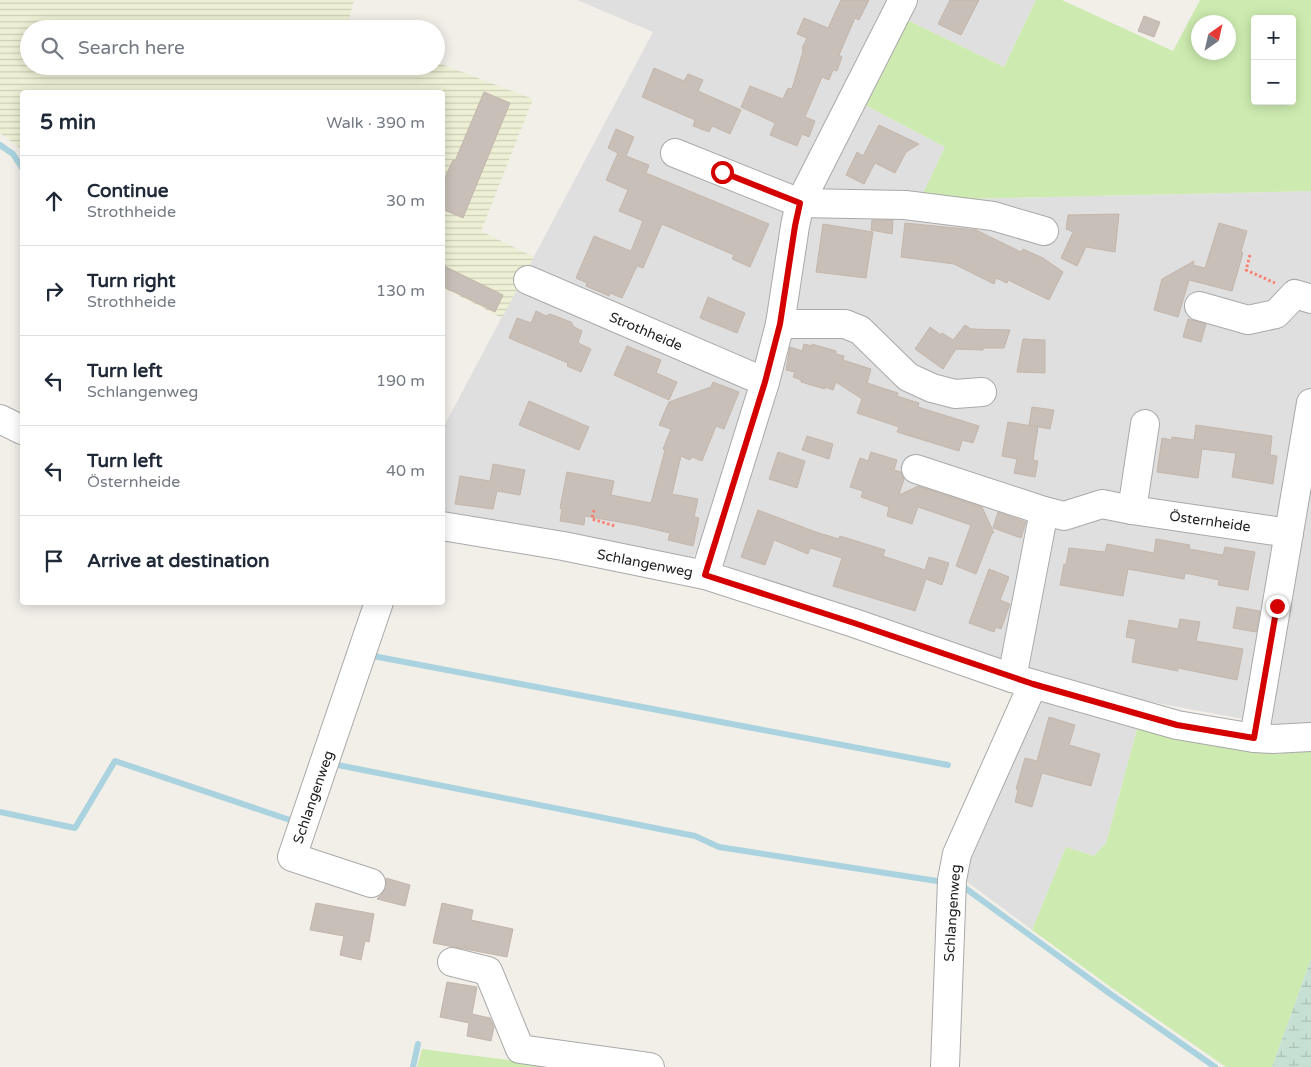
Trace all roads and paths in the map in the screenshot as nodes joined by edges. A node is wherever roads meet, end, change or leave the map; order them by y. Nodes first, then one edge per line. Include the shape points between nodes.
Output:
1 (903, 0) edge
2 (675, 154) dead end
3 (800, 203) junction
4 (1044, 231) dead end
5 (1250, 255) dead end
6 (528, 280) dead end
7 (1303, 297) edge
8 (1199, 306) dead end
9 (780, 324) junction
10 (765, 382) junction
11 (982, 392) dead end
12 (1311, 403) edge
13 (0, 419) edge
14 (1145, 424) dead end
15 (20, 429) edge
16 (916, 469) dead end
17 (594, 510) dead end
18 (1132, 510) junction
19 (1044, 511) junction
20 (445, 526) edge
21 (615, 526) dead end
22 (1289, 533) junction
23 (705, 575) junction
24 (378, 605) edge
25 (1022, 681) junction
26 (1311, 736) edge
27 (1254, 738) junction
28 (371, 883) dead end
29 (452, 962) dead end
30 (650, 1067) edge
31 (945, 1067) edge

1 - 3 street
2 - 3 street
3 - 4 street via 905,205 993,216
3 - 9 street
5 - 7 path via 1246,270
6 - 10 street, Strothheide
7 - 8 street via 1276,314 1248,320
9 - 10 street
9 - 11 street via 845,324 860,330 908,377 955,394
10 - 23 street
12 - 22 street
13 - 15 street
14 - 18 street
16 - 19 street
17 - 21 path via 592,519
18 - 19 street, Östernheide via 1102,504 1064,516
18 - 22 street, Östernheide
19 - 25 street, Schlangenweg
20 - 23 street, Schlangenweg
22 - 27 street
23 - 25 street, Schlangenweg
24 - 28 street, Schlangenweg via 292,857
25 - 27 street, Schlangenweg via 1177,725
25 - 31 street, Schlangenweg via 957,854 952,880
26 - 27 street, Schlangenweg
29 - 30 street via 488,971 520,1049

